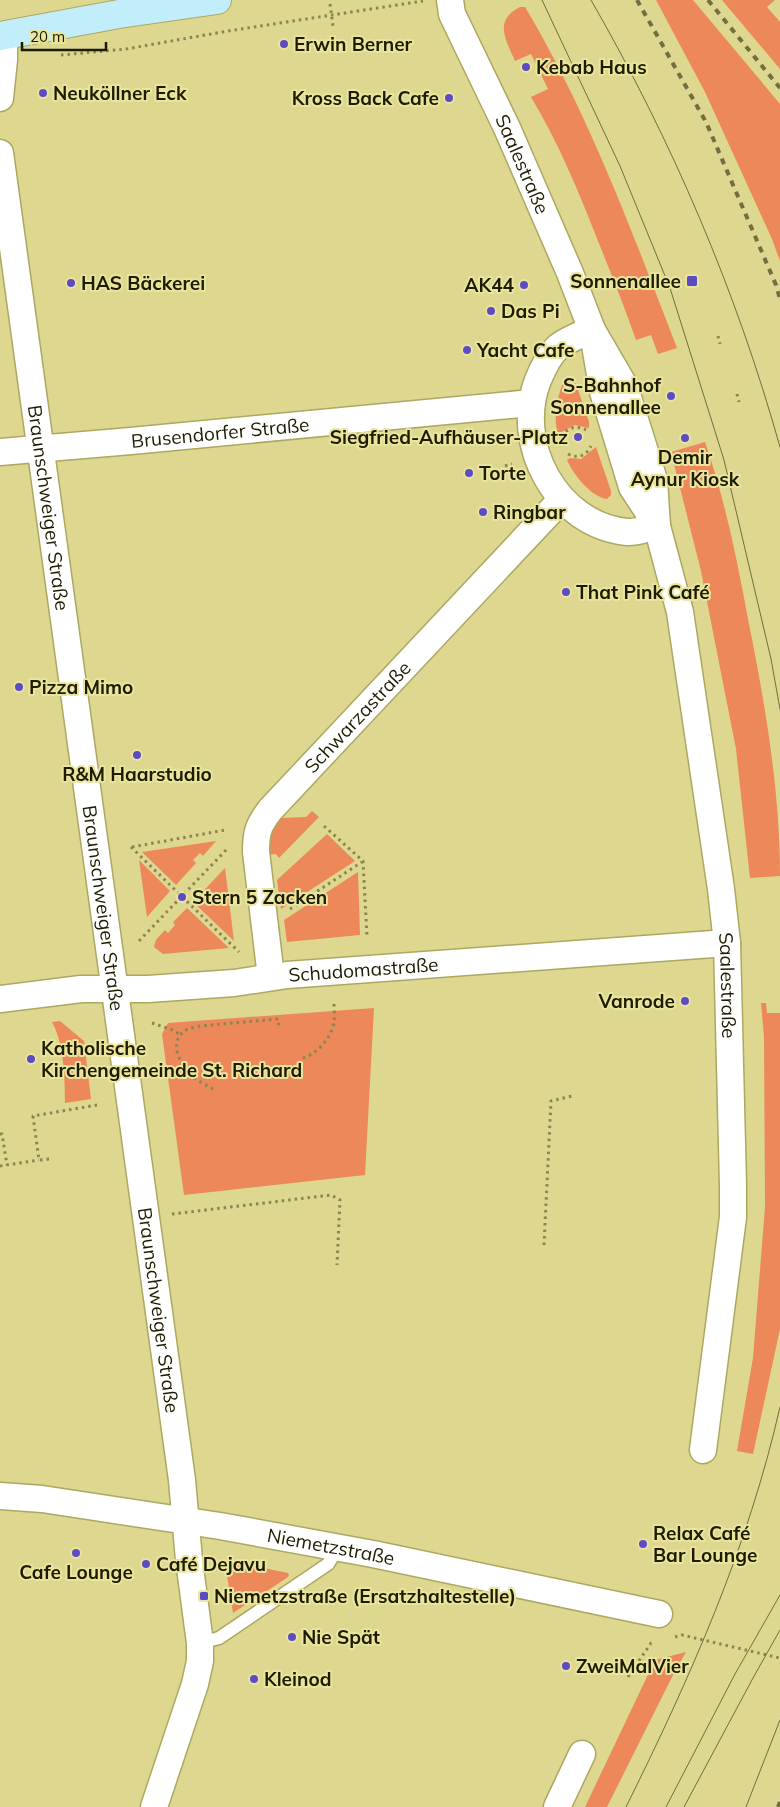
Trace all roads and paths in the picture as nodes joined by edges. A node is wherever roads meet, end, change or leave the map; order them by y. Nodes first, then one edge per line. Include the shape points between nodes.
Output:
1 (217, 0) edge
2 (450, 0) edge
3 (424, 1) edge
4 (330, 4) dead end
5 (331, 15) junction
6 (333, 26) dead end
7 (2, 36) edge
8 (60, 56) dead end
9 (0, 98) edge
10 (0, 153) edge
11 (592, 330) junction
12 (718, 336) dead end
13 (720, 344) dead end
14 (737, 394) dead end
15 (739, 402) dead end
16 (531, 403) junction
17 (562, 444) dead end
18 (41, 448) junction
19 (564, 451) dead end
20 (0, 452) edge
21 (562, 499) junction
22 (657, 526) junction
23 (324, 826) dead end
24 (224, 830) dead end
25 (228, 849) dead end
26 (363, 861) junction
27 (182, 896) junction
28 (286, 912) dead end
29 (367, 937) dead end
30 (139, 941) dead end
31 (727, 943) junction
32 (239, 952) dead end
33 (271, 977) junction
34 (116, 989) junction
35 (0, 999) edge
36 (334, 1003) dead end
37 (152, 1023) dead end
38 (279, 1027) dead end
39 (181, 1035) junction
40 (303, 1058) dead end
41 (212, 1089) dead end
42 (572, 1096) dead end
43 (97, 1105) dead end
44 (0, 1134) edge
45 (49, 1159) dead end
46 (39, 1160) junction
47 (6, 1165) junction
48 (0, 1166) edge
49 (146, 1217) junction
50 (544, 1245) dead end
51 (337, 1265) dead end
52 (703, 1450) dead end
53 (0, 1496) edge
54 (186, 1521) junction
55 (338, 1548) junction
56 (658, 1614) dead end
57 (666, 1639) dead end
58 (658, 1641) dead end
59 (200, 1643) junction
60 (780, 1658) edge
61 (628, 1677) dead end
62 (582, 1754) dead end
63 (154, 1807) edge
64 (557, 1807) edge

1 - 7 main road
2 - 11 street, Saalestraße via 452,14 511,137
3 - 5 path
4 - 5 path
5 - 6 path
5 - 8 path via 126,49
7 - 9 street via 4,60
10 - 18 street, Braunschweiger Straße
11 - 16 street via 557,348 546,362
11 - 22 street, Saalestraße via 624,385 654,480
12 - 13 path
14 - 15 path
16 - 18 street, Brusendorfer Straße
16 - 21 street via 536,456
17 - 19 path via 565,432 572,427 584,429 590,437 588,452 580,457
18 - 20 street, Brusendorfer Straße
18 - 34 street, Braunschweiger Straße
21 - 22 street via 583,517 606,528 630,533
21 - 33 street, Schwarzastraße via 260,823 256,852
22 - 31 street, Saalestraße via 680,612 722,889
23 - 26 path
24 - 27 path via 131,847
25 - 27 path
26 - 28 path
26 - 29 path
27 - 30 path
27 - 32 path
31 - 33 street, Schudomastraße
31 - 52 street, Saalestraße via 733,1217
33 - 34 street, Schudomastraße via 215,984
34 - 35 street, Schudomastraße via 81,989
34 - 49 street, Braunschweiger Straße
36 - 40 path via 334,1023 330,1033 312,1056
37 - 39 path
38 - 39 path via 278,1019 200,1026 187,1029
39 - 41 path via 176,1052 180,1064
42 - 50 path via 551,1101
43 - 46 path via 34,1116
44 - 47 path
45 - 46 path
46 - 47 path
47 - 48 path
49 - 51 path via 330,1194 340,1200
49 - 54 street, Braunschweiger Straße
53 - 54 street, Niemetzstraße via 42,1499
54 - 55 street, Niemetzstraße
54 - 59 street, Braunschweiger Straße
55 - 56 street, Niemetzstraße
55 - 59 lane via 328,1564 219,1638
57 - 60 path via 682,1635
58 - 61 path via 650,1643
59 - 63 street, Braunschweiger Straße via 195,1684
62 - 64 street

